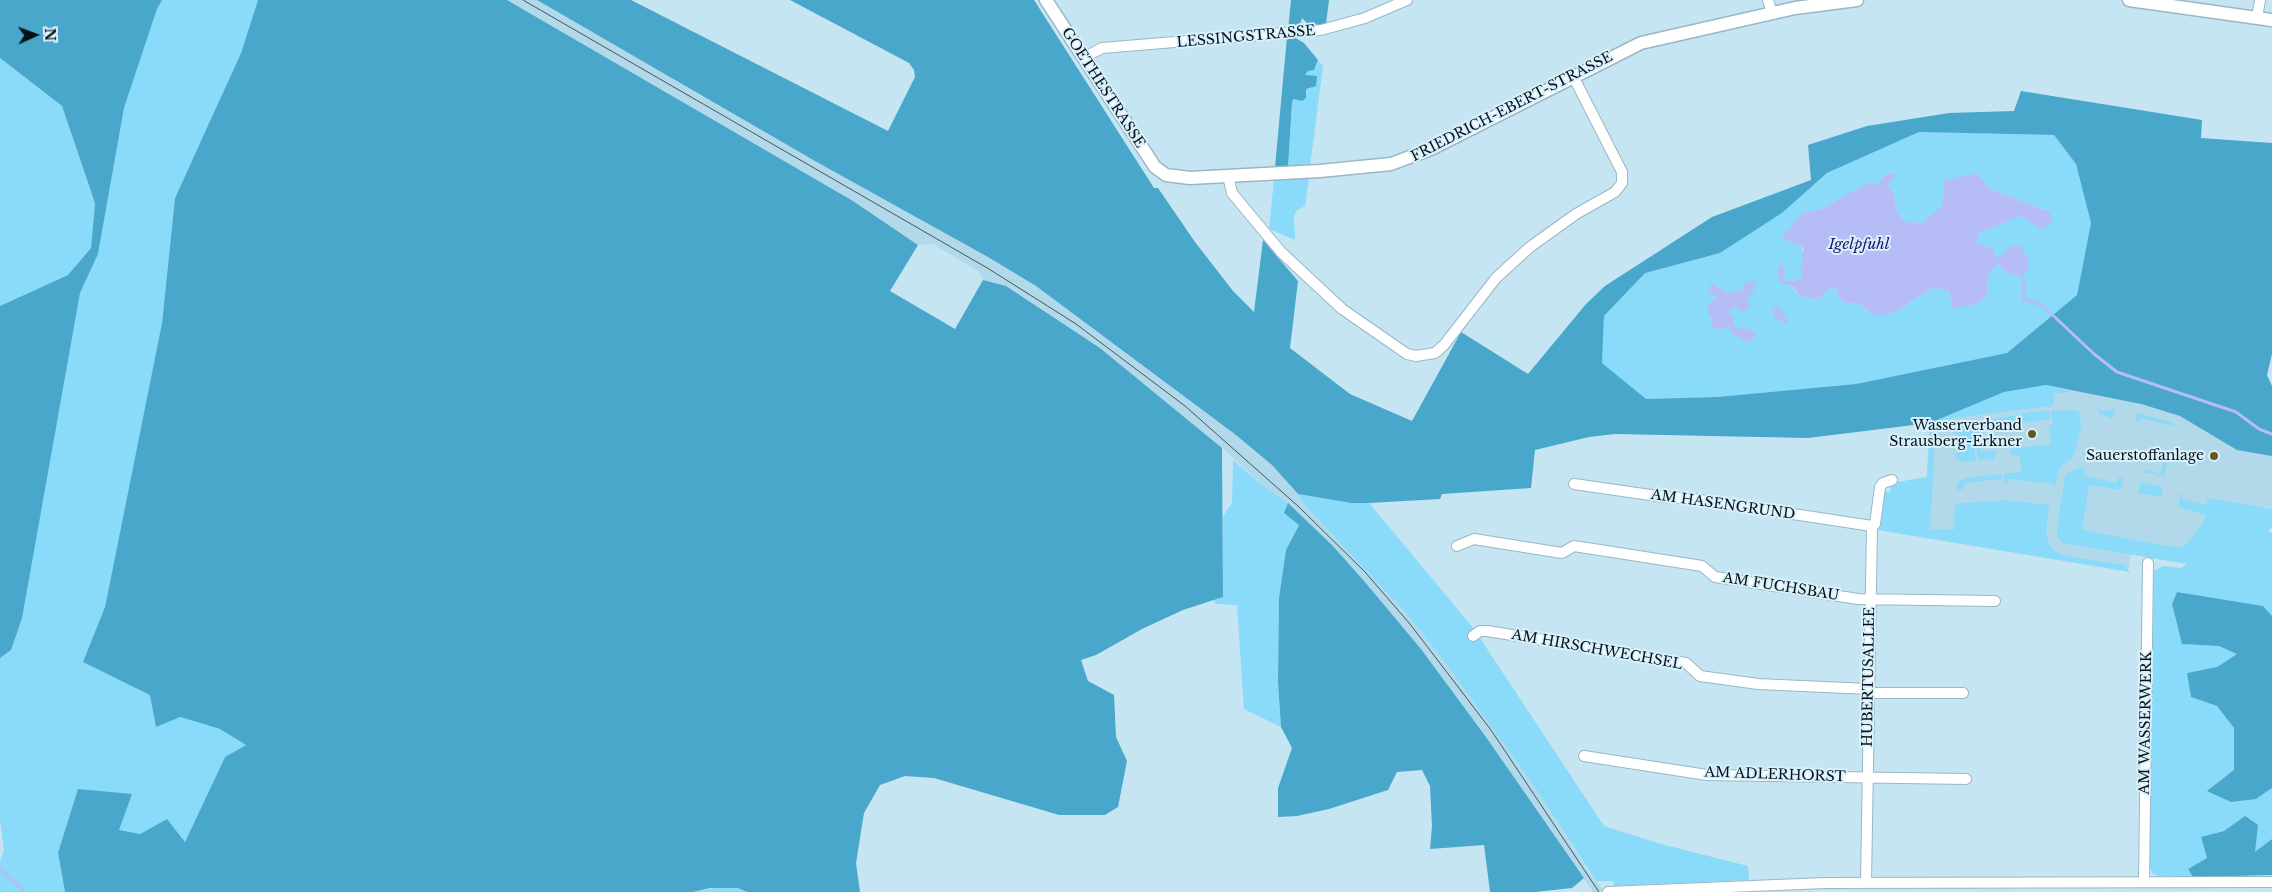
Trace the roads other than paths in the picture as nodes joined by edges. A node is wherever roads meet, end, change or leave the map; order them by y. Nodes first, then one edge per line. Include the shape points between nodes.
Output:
1 (1046, 0) edge
2 (1407, 0) edge
3 (1768, 0) edge
4 (1853, 0) edge
5 (2129, 0) edge
6 (2260, 0) edge
7 (1772, 13) junction
8 (2257, 18) junction
9 (2272, 20) edge
10 (1083, 58) junction
11 (1573, 76) junction
12 (1162, 173) joint
13 (1228, 176) junction
14 (1892, 480) dead end
15 (1574, 484) dead end
16 (1872, 526) junction
17 (1457, 546) dead end
18 (2148, 563) dead end
19 (1871, 599) junction
20 (1995, 601) dead end
21 (1473, 636) dead end
22 (1869, 691) junction
23 (1963, 693) dead end
24 (1584, 756) dead end
25 (1867, 778) junction
26 (1966, 779) dead end
27 (2144, 882) junction
28 (2272, 882) edge
29 (1866, 883) junction
30 (2026, 888) edge
31 (1608, 892) edge

1 - 10 street, GOETHESTRASSE
2 - 10 street, LESSINGSTRASSE via 1365,18 1321,30 1102,48
3 - 7 street
4 - 7 street, FRIEDRICH-EBERT-STRASSE
5 - 8 street
6 - 8 street
7 - 11 street, FRIEDRICH-EBERT-STRASSE via 1641,43
8 - 9 street
10 - 12 street, GOETHESTRASSE via 1151,162
11 - 13 street, FRIEDRICH-EBERT-STRASSE via 1431,150 1405,160 1376,167
11 - 13 street via 1622,172 1622,183 1615,192 1530,246 1496,278 1444,345 1434,352 1416,356 1407,354 1342,309 1281,252 1232,193
12 - 13 street, FRIEDRICH-EBERT-STRASSE via 1180,178
14 - 16 street, HUBERTUSALLEE via 1880,487 1875,524
15 - 16 street, AM HASENGRUND
16 - 19 street, HUBERTUSALLEE
17 - 19 street, AM FUCHSBAU via 1474,540 1562,553 1574,546 1702,566 1714,577
18 - 27 street, AM WASSERWERK
19 - 20 street, AM FUCHSBAU
19 - 22 street, HUBERTUSALLEE
21 - 22 street, AM HIRSCHWECHSEL via 1487,631 1686,663 1700,676 1758,684
22 - 23 street, AM HIRSCHWECHSEL
22 - 25 street, HUBERTUSALLEE
24 - 25 street, AM ADLERHORST via 1707,775
25 - 26 street, AM ADLERHORST
25 - 29 street, HUBERTUSALLEE
27 - 28 street
27 - 30 street
29 - 30 street
29 - 31 street

